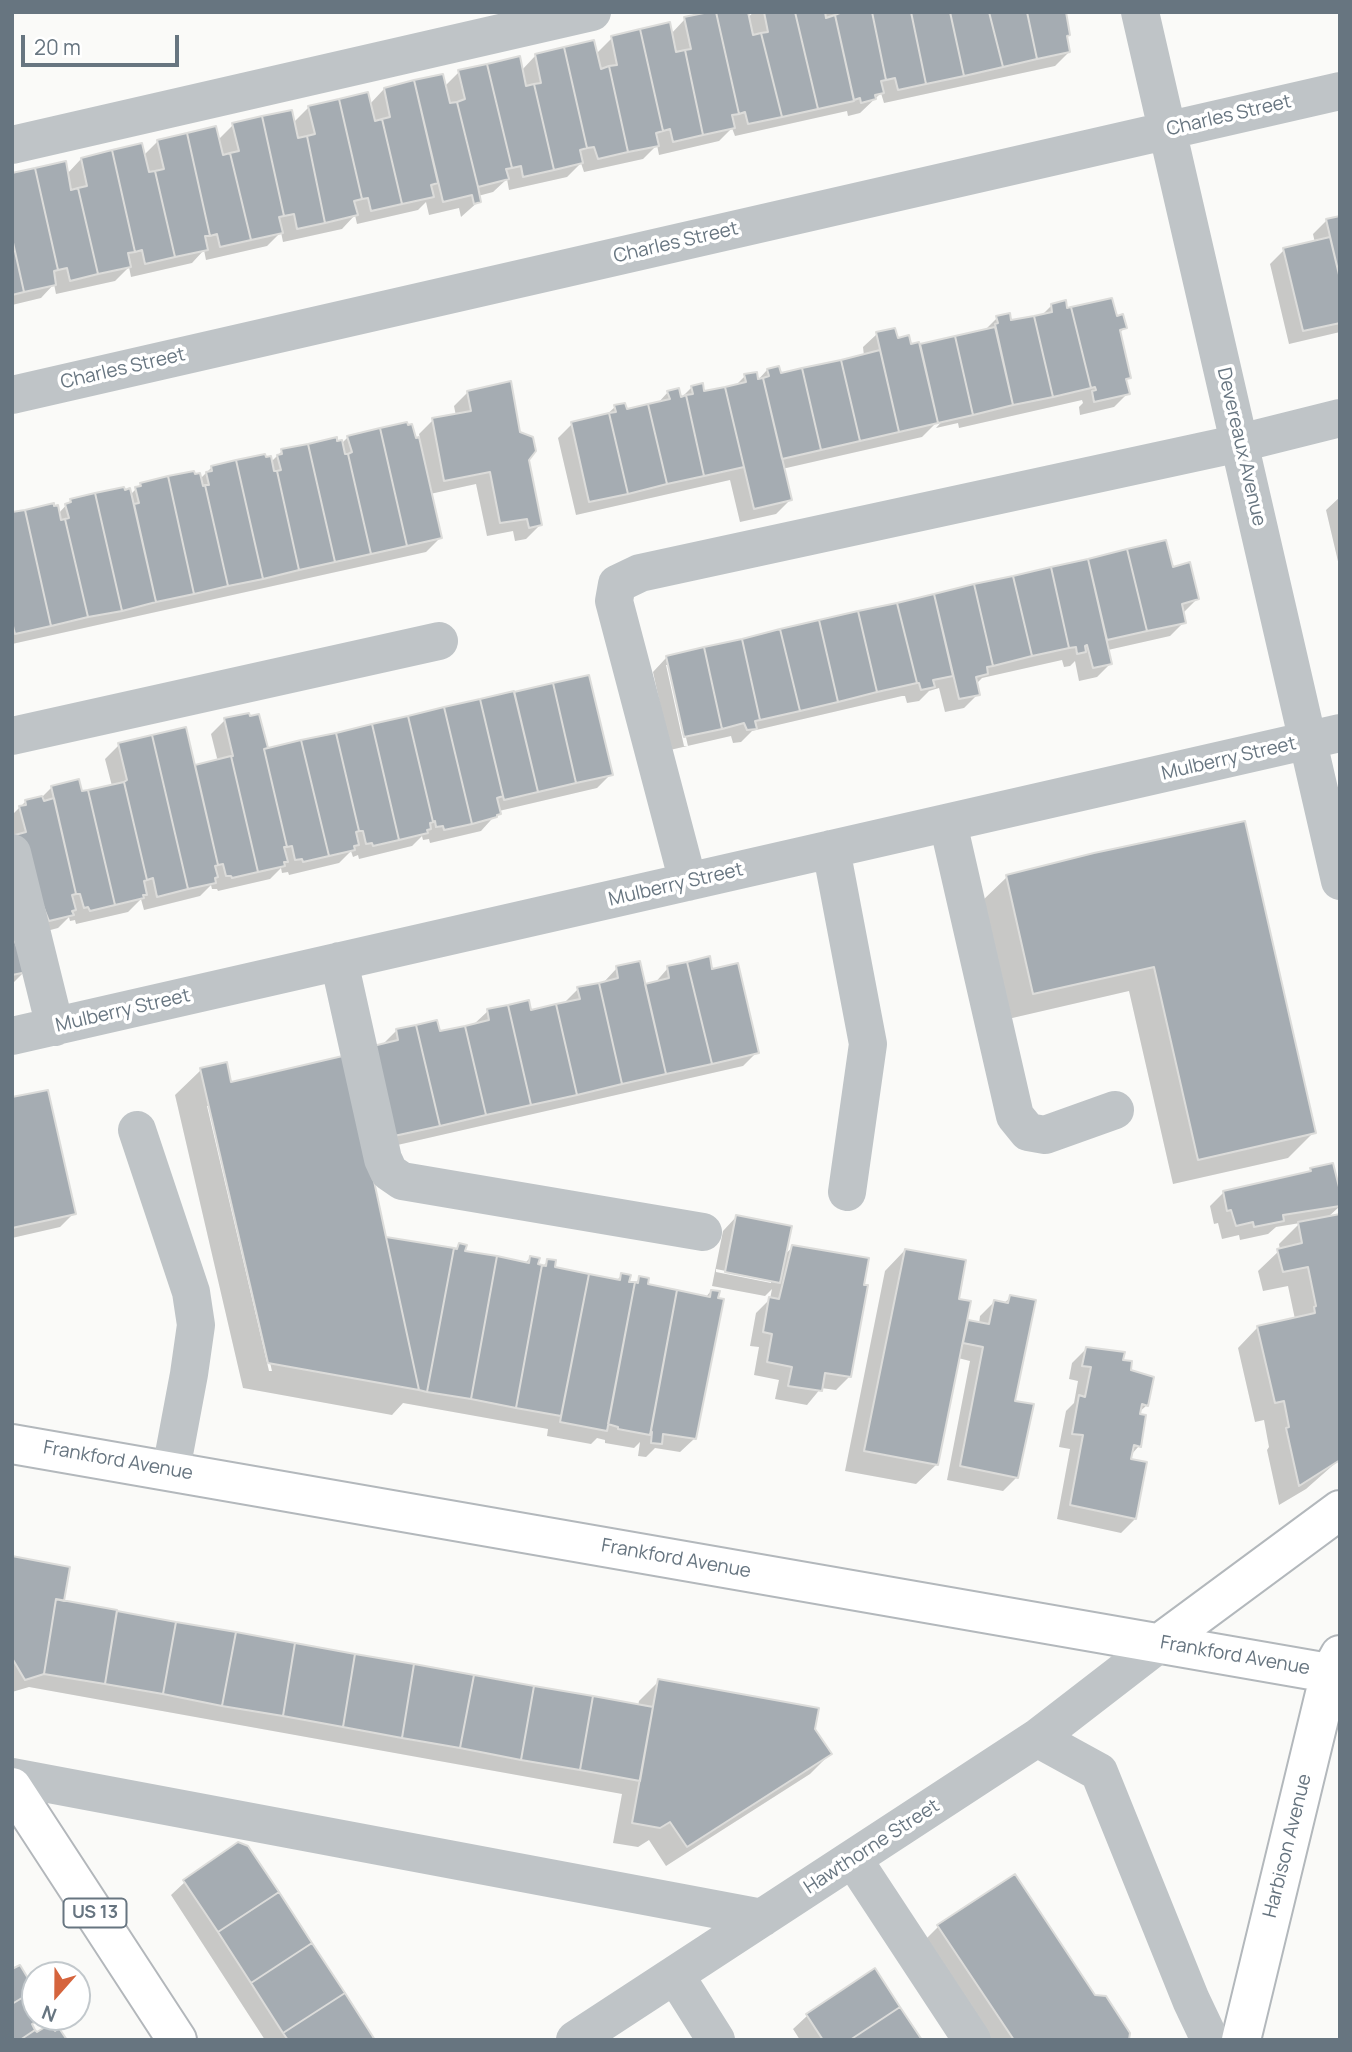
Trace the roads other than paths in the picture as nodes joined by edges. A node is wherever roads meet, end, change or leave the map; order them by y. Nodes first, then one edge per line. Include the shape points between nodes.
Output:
1 (592, 12) edge
2 (1140, 12) edge
3 (1340, 91) edge
4 (1167, 131) junction
5 (12, 145) edge
6 (12, 395) edge
7 (1340, 418) edge
8 (1240, 443) junction
9 (439, 641) dead end
10 (12, 736) edge
11 (1323, 737) edge
12 (948, 823) junction
13 (831, 849) junction
14 (12, 853) edge
15 (1340, 881) edge
16 (688, 882) junction
17 (339, 961) junction
18 (55, 1027) junction
19 (12, 1036) edge
20 (1115, 1110) dead end
21 (137, 1130) dead end
22 (847, 1192) dead end
23 (703, 1232) dead end
24 (12, 1444) edge
25 (171, 1470) junction
26 (1340, 1510) edge
27 (1160, 1643) junction
28 (1336, 1668) edge
29 (1037, 1738) junction
30 (12, 1777) edge
31 (12, 1787) edge
32 (853, 1859) junction
33 (762, 1918) junction
34 (675, 1975) junction
35 (177, 2040) edge
36 (575, 2040) edge
37 (716, 2040) edge
38 (972, 2040) edge
39 (1210, 2040) edge
40 (1241, 2040) edge

1 - 5 street
2 - 4 street, Devereaux Avenue
3 - 4 street, Charles Street
4 - 6 street, Charles Street
4 - 8 street, Devereaux Avenue
7 - 8 street
8 - 11 street, Devereaux Avenue
8 - 16 street via 640,573 618,584 614,601
9 - 10 street
11 - 12 street, Mulberry Street
11 - 15 street, Devereaux Avenue
12 - 13 street, Mulberry Street
12 - 20 street via 1015,1116 1028,1132 1045,1135
13 - 16 street, Mulberry Street
13 - 22 street via 868,1044
14 - 18 street
16 - 17 street, Mulberry Street
17 - 18 street, Mulberry Street
17 - 23 street via 389,1172 402,1181
18 - 19 street, Mulberry Street
21 - 25 street via 191,1292 196,1325
24 - 25 main road, Frankford Avenue
25 - 27 main road, Frankford Avenue
26 - 27 main road
27 - 28 main road, Frankford Avenue
27 - 29 street, Hawthorne Street
28 - 40 main road, Harbison Avenue
29 - 32 street, Hawthorne Street
29 - 39 street via 1098,1772
30 - 33 street
31 - 35 main road, US 13
32 - 33 street, Hawthorne Street
32 - 38 street
33 - 34 street, Hawthorne Street
34 - 36 street, Hawthorne Street
34 - 37 street

